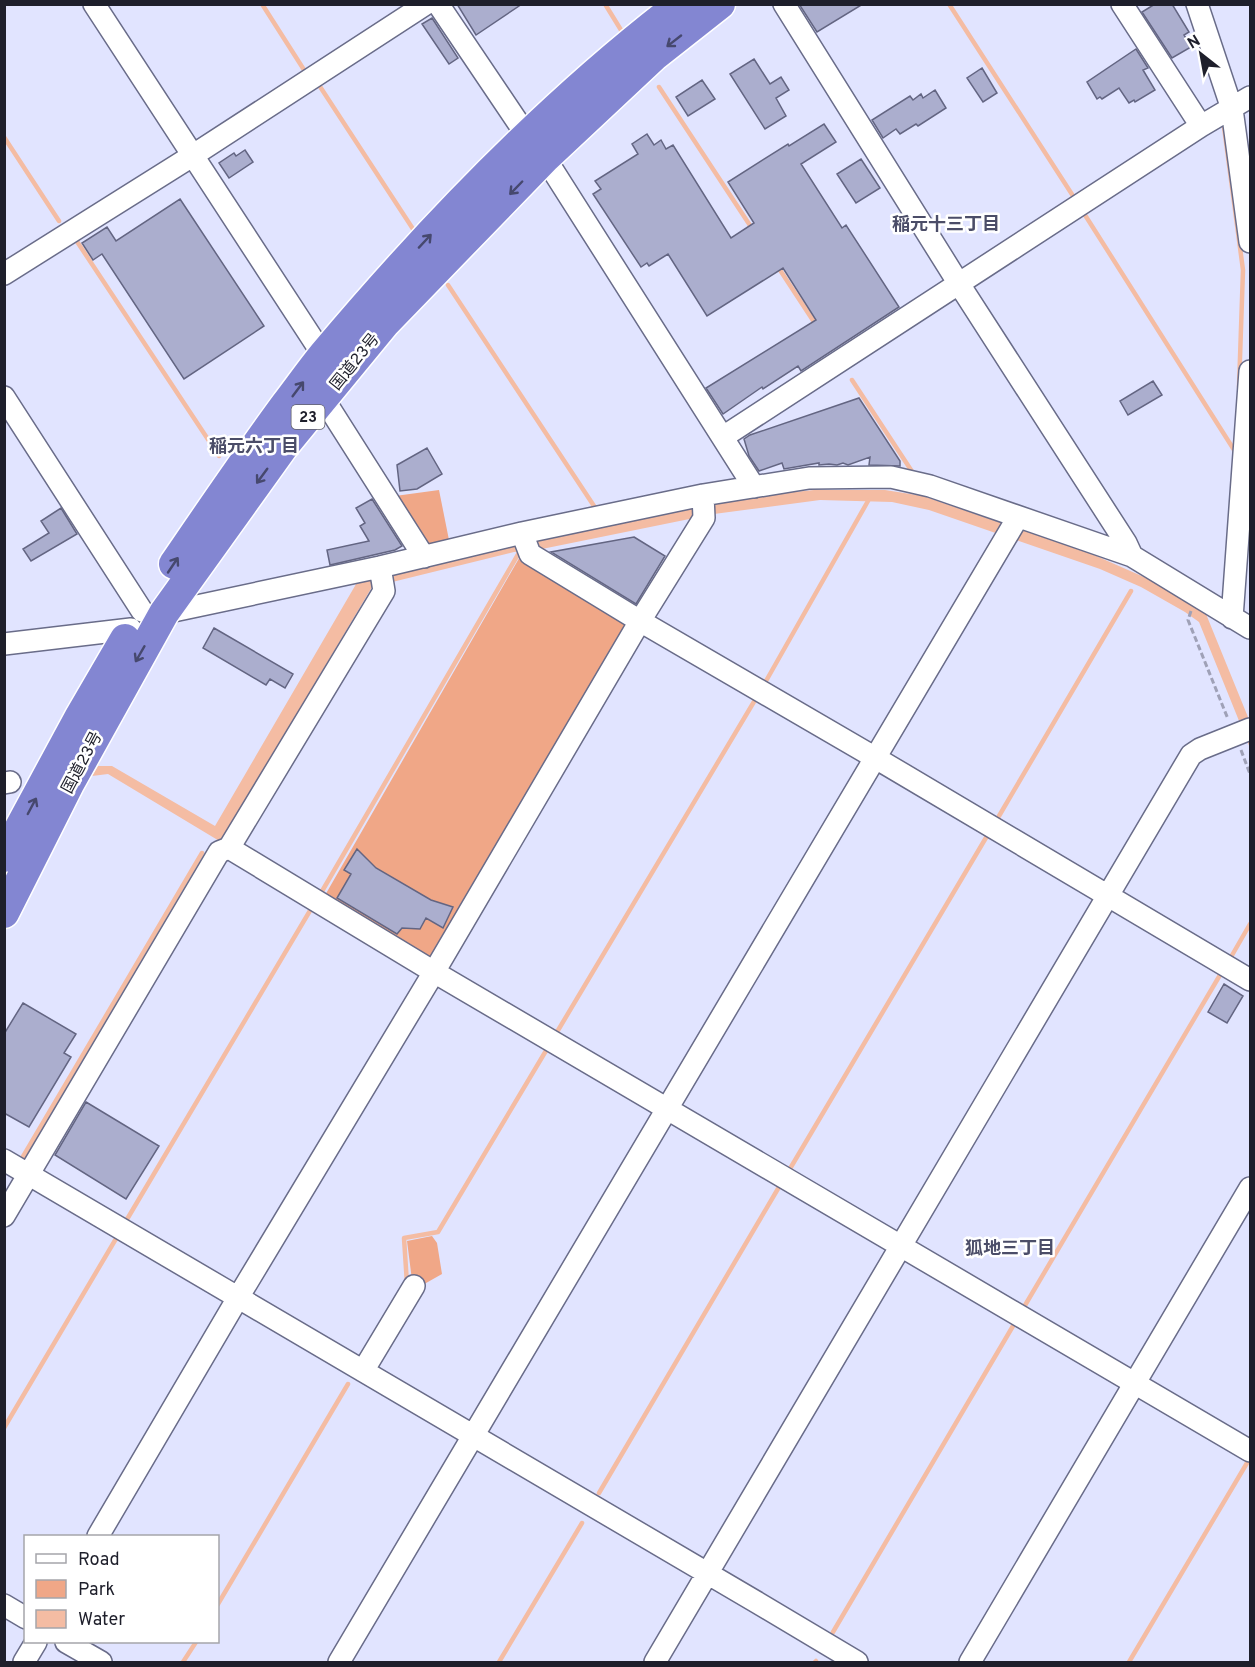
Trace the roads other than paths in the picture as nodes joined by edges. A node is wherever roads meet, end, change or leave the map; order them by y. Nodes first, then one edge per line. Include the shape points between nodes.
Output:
1 (94, 4) edge
2 (426, 4) edge
3 (438, 4) edge
4 (680, 4) edge
5 (720, 4) edge
6 (784, 4) edge
7 (1122, 4) edge
8 (1197, 4) edge
9 (1251, 97) edge
10 (1232, 109) junction
11 (1201, 126) junction
12 (536, 147) junction
13 (192, 156) junction
14 (1251, 242) edge
15 (4, 274) edge
16 (958, 284) junction
17 (323, 355) junction
18 (1250, 384) edge
19 (4, 397) edge
20 (323, 398) junction
21 (723, 437) junction
22 (754, 487) junction
23 (703, 495) junction
24 (1018, 517) junction
25 (522, 533) junction
26 (424, 556) junction
27 (1132, 556) junction
28 (380, 567) junction
29 (146, 618) junction
30 (640, 621) junction
31 (1241, 623) edge
32 (4, 644) edge
33 (1243, 732) edge
34 (874, 757) junction
35 (229, 848) junction
36 (4, 857) edge
37 (1109, 895) junction
38 (4, 914) edge
39 (434, 972) junction
40 (1251, 980) edge
41 (666, 1108) junction
42 (4, 1160) edge
43 (30, 1175) junction
44 (1251, 1188) edge
45 (4, 1216) edge
46 (902, 1248) junction
47 (414, 1286) dead end
48 (239, 1296) junction
49 (363, 1371) junction
50 (1135, 1383) junction
51 (473, 1434) junction
52 (1251, 1451) edge
53 (99, 1535) edge
54 (708, 1573) junction
55 (4, 1605) edge
56 (24, 1617) edge
57 (35, 1643) edge
58 (69, 1643) edge
59 (24, 1662) edge
60 (101, 1662) edge
61 (339, 1662) edge
62 (655, 1662) edge
63 (857, 1662) edge
64 (970, 1662) edge

1 - 13 street
2 - 13 street
3 - 12 street
4 - 12 highway, 国道23号 / 23 via 633,40
5 -> 12 highway, 国道23号 / 23
6 - 16 street
7 - 11 street
8 - 10 street
9 - 10 street
10 - 11 street
10 - 14 street
11 - 16 street
17 -> 12 highway, 国道23号 / 23 via 425,240
12 -> 20 highway, 国道23号 / 23
12 - 21 street
13 - 15 street
13 - 17 street
16 - 21 street
16 - 27 street
29 -> 17 highway, 国道23号 / 23 via 248,456
18 - 31 street
19 - 29 street
20 - 26 street
20 -> 29 highway, 国道23号 / 23
21 - 22 street
22 - 23 street
22 - 24 street via 809,478 891,477 930,486
23 - 25 street
23 - 30 street via 704,518
24 - 27 street
24 - 34 street
25 - 26 street
25 - 30 street via 530,554
26 - 28 street
27 - 31 street
28 - 29 street
28 - 35 street via 384,591
29 - 32 street
36 -> 29 highway, 国道23号 / 23 via 79,718
29 -> 38 highway, 国道23号 / 23
30 - 34 street
30 - 39 street
33 - 37 street via 1191,755
34 - 37 street
34 - 41 street
35 - 39 street
35 - 43 street via 219,852
37 - 40 street
37 - 46 street
39 - 41 street
39 - 48 street
41 - 46 street
41 - 51 street
42 - 43 street
43 - 45 street
43 - 48 street
44 - 50 street
46 - 50 street
46 - 54 street
47 - 49 street
48 - 49 street
48 - 53 street
49 - 51 street
50 - 52 street
50 - 64 street
51 - 54 street
51 - 61 street
54 - 62 street
54 - 63 street
55 - 56 street
57 - 59 street
58 - 60 street

